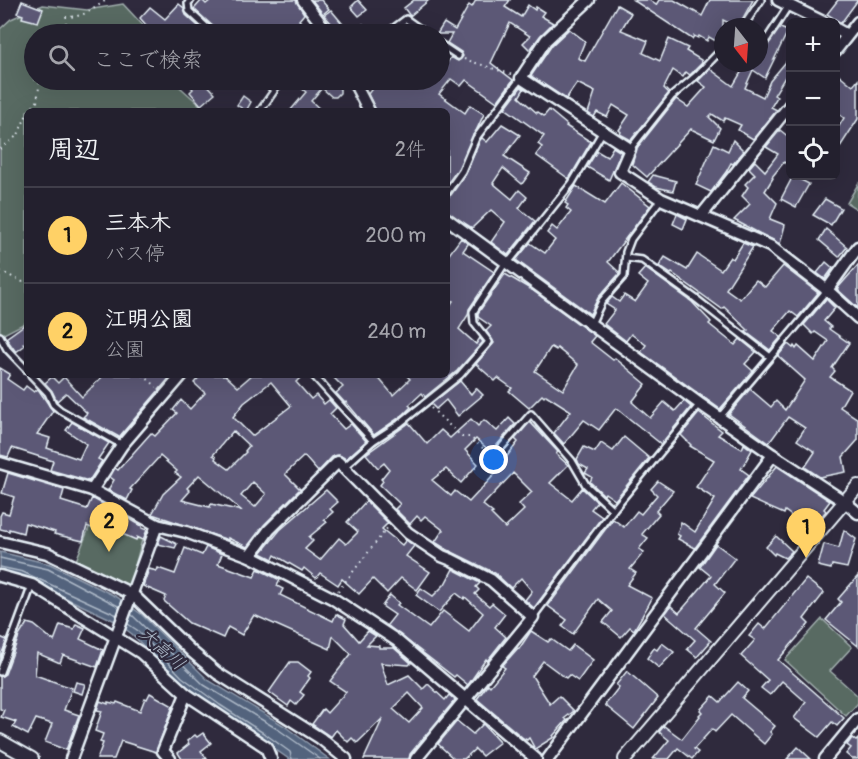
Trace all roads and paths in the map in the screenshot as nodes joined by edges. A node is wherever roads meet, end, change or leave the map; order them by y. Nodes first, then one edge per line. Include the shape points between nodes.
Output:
1 (106, 0) edge
2 (191, 0) edge
3 (303, 0) edge
4 (589, 0) edge
5 (761, 0) edge
6 (777, 0) edge
7 (789, 5) junction
8 (749, 18) edge
9 (815, 18) edge
10 (858, 22) edge
11 (66, 24) edge
12 (203, 24) edge
13 (321, 24) edge
14 (399, 24) edge
15 (413, 24) edge
16 (840, 31) edge
17 (847, 35) junction
18 (768, 37) edge
19 (840, 45) edge
20 (450, 51) edge
21 (458, 57) joint
22 (714, 57) edge
23 (521, 78) junction
24 (39, 90) edge
25 (273, 90) edge
26 (358, 90) edge
27 (32, 108) edge
28 (262, 108) edge
29 (367, 108) edge
30 (786, 110) edge
31 (24, 122) edge
32 (603, 131) junction
33 (0, 149) edge
34 (630, 149) junction
35 (450, 188) edge
36 (661, 199) junction
37 (701, 216) junction
38 (450, 221) edge
39 (858, 247) edge
40 (626, 258) junction
41 (507, 263) junction
42 (0, 271) edge
43 (24, 283) edge
44 (827, 290) junction
45 (858, 318) edge
46 (591, 324) junction
47 (0, 336) edge
48 (769, 356) junction
49 (24, 367) edge
50 (34, 378) edge
51 (146, 378) edge
52 (179, 378) edge
53 (316, 378) edge
54 (165, 394) junction
55 (426, 404) junction
56 (700, 404) junction
57 (720, 417) junction
58 (373, 441) junction
59 (122, 445) junction
60 (774, 455) junction
61 (493, 457) joint
62 (0, 463) edge
63 (344, 466) junction
64 (858, 486) edge
65 (92, 490) junction
66 (845, 502) junction
67 (613, 510) junction
68 (858, 513) edge
69 (393, 520) junction
70 (158, 525) junction
71 (0, 542) edge
72 (250, 556) junction
73 (0, 576) edge
74 (32, 585) junction
75 (131, 598) junction
76 (332, 598) junction
77 (533, 617) junction
78 (117, 633) junction
79 (0, 672) edge
80 (186, 694) junction
81 (466, 699) junction
82 (858, 719) edge
83 (0, 741) edge
84 (32, 759) edge
85 (71, 759) edge
86 (170, 759) edge
87 (271, 759) edge
88 (346, 759) edge
89 (416, 759) edge
90 (537, 759) edge
91 (548, 759) edge
92 (625, 759) edge
93 (825, 759) edge

1 - 11 path via 88,14 66,17
2 - 12 lane via 189,11
3 - 13 street
4 - 23 street via 546,40
5 - 8 lane
6 - 7 street
7 - 9 street
7 - 18 lane
10 - 17 street
14 - 15 lane via 406,19
16 - 17 street
17 - 19 street
20 - 21 lane
21 - 23 path
22 - 34 lane via 672,96
23 - 32 street
23 - 35 lane via 476,138
24 - 27 path
25 - 28 lane
26 - 29 street
30 - 37 street
31 - 33 path via 18,135
32 - 34 street
32 - 41 lane via 568,188
34 - 36 street via 620,172
36 - 37 street
36 - 40 lane via 632,239
37 - 44 street via 770,246
38 - 41 street
39 - 44 street
40 - 46 lane via 624,276 602,302
40 - 48 lane via 642,260
41 - 46 street
41 - 55 lane via 473,312 474,323 489,342 460,375
42 - 43 path
44 - 45 street
44 - 48 lane
46 - 56 street
47 - 49 lane
48 - 57 lane
50 - 59 lane via 60,410
51 - 54 path
52 - 54 street
53 - 58 lane
54 - 59 street
55 - 58 lane
55 - 61 path via 462,437 470,437
56 - 57 street
56 - 67 lane
57 - 60 street
58 - 63 lane
59 - 65 street
60 - 66 street
60 - 91 street
61 - 67 lane via 531,414 572,461 586,485
62 - 65 street
63 - 69 street
63 - 72 street via 338,462 269,530
64 - 66 street
65 - 70 street
66 - 68 street
66 - 92 street
67 - 77 lane
69 - 76 path
69 - 77 street via 442,556 491,580
70 - 72 street
70 - 75 street
71 - 75 street via 47,553
72 - 76 street
73 - 74 street
74 - 78 street
74 - 79 lane
75 - 78 street
75 - 88 street via 217,673 320,738
76 - 81 street via 396,640
77 - 81 street
78 - 80 street
78 - 85 street
80 - 86 street via 163,751
80 - 87 street via 266,747
81 - 89 street
81 - 90 street
82 - 93 street
83 - 84 street

